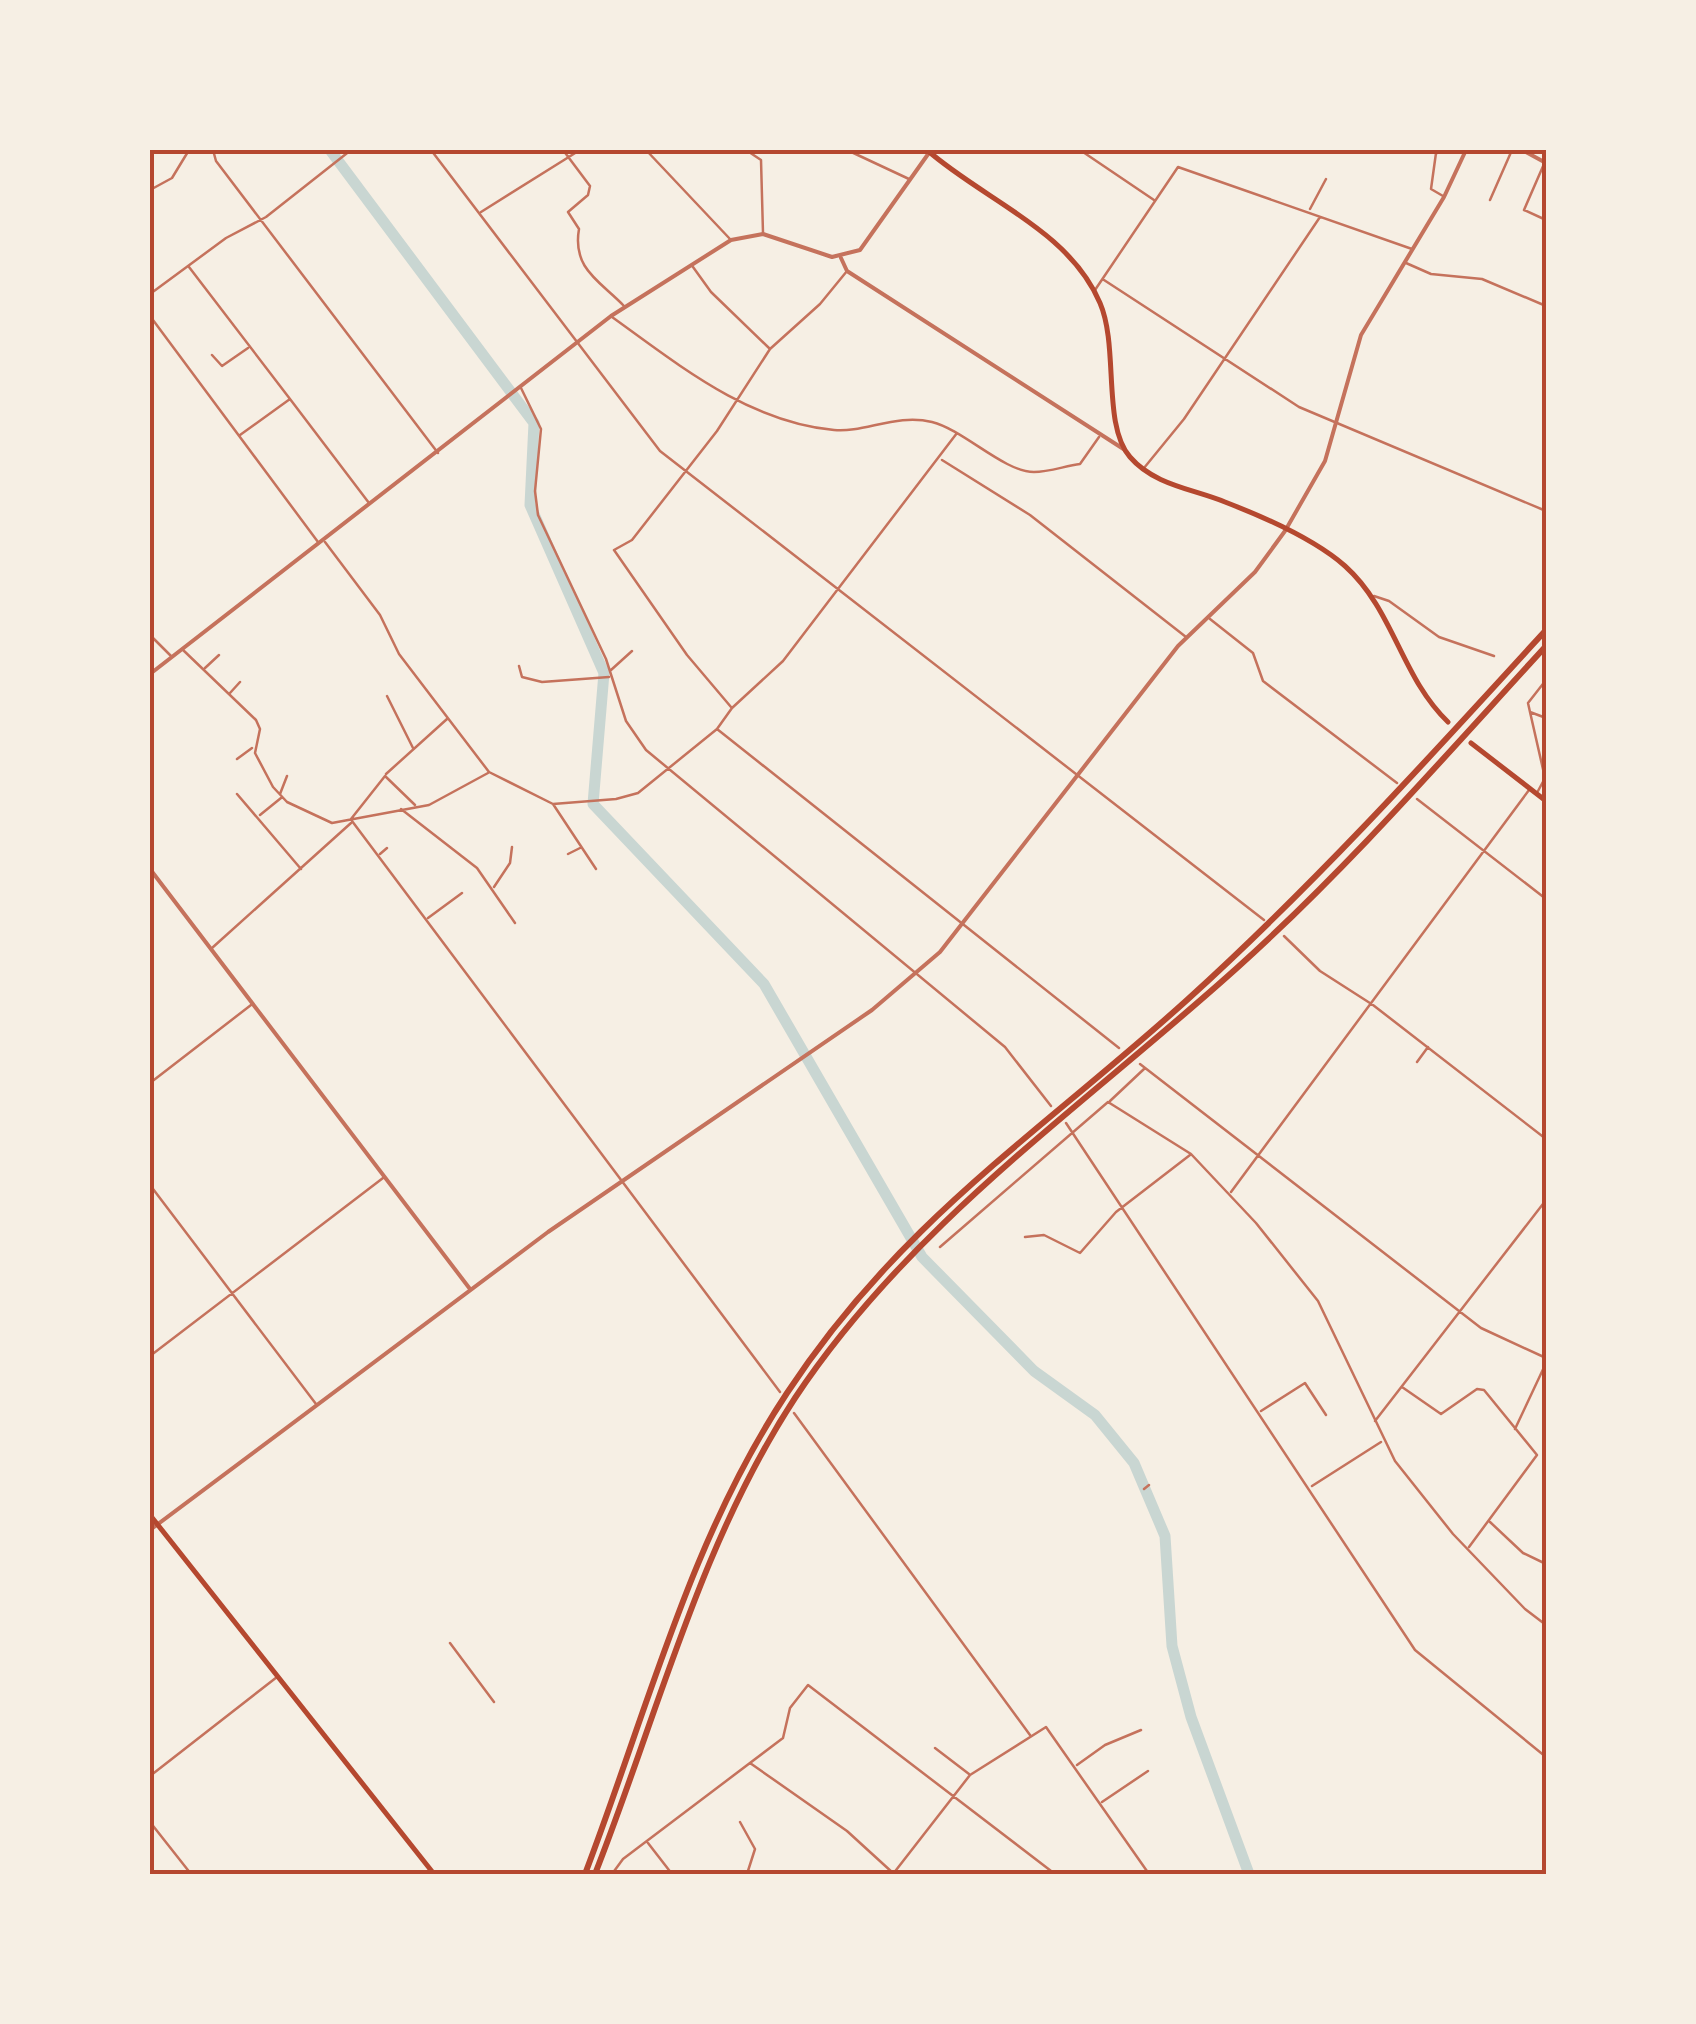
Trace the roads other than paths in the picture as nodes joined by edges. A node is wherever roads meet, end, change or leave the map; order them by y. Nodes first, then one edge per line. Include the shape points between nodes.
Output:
1 (189, 150) edge
2 (213, 150) edge
3 (351, 150) edge
4 (431, 150) edge
5 (563, 150) edge
6 (580, 150) edge
7 (646, 150) edge
8 (746, 150) edge
9 (848, 150) edge
10 (1080, 150) edge
11 (1424, 150) edge
12 (1450, 150) edge
13 (1466, 150) edge
14 (1512, 150) edge
15 (1522, 150) edge
16 (929, 151) edge
17 (1436, 153) junction
18 (568, 156) junction
19 (1545, 163) edge
20 (1326, 178) dead end
21 (912, 180) junction
22 (150, 190) edge
23 (1444, 197) junction
24 (1490, 200) dead end
25 (1156, 201) junction
26 (1310, 210) junction
27 (479, 213) junction
28 (1322, 214) junction
29 (261, 220) junction
30 (1546, 220) edge
31 (763, 234) junction
32 (731, 240) junction
33 (1412, 250) junction
34 (841, 257) junction
35 (1404, 262) junction
36 (691, 265) junction
37 (188, 266) junction
38 (847, 271) junction
39 (1104, 280) junction
40 (1094, 291) junction
41 (150, 294) edge
42 (624, 306) junction
43 (1546, 306) edge
44 (150, 316) edge
45 (611, 316) junction
46 (577, 343) junction
47 (249, 348) junction
48 (770, 349) junction
49 (212, 355) dead end
50 (1225, 359) junction
51 (519, 389) junction
52 (290, 399) junction
53 (738, 399) junction
54 (1337, 425) junction
55 (957, 432) junction
56 (239, 436) junction
57 (1099, 437) junction
58 (1124, 450) junction
59 (438, 453) junction
60 (941, 459) junction
61 (1143, 469) junction
62 (686, 470) junction
63 (370, 504) junction
64 (1546, 512) edge
65 (1285, 531) junction
66 (321, 541) junction
67 (839, 589) junction
68 (1373, 596) junction
69 (1207, 617) junction
70 (1546, 630) edge
71 (150, 634) edge
72 (1186, 637) junction
73 (1546, 646) edge
74 (181, 648) junction
75 (632, 651) dead end
76 (218, 655) dead end
77 (171, 656) junction
78 (1494, 656) dead end
79 (519, 666) dead end
80 (204, 670) junction
81 (150, 674) edge
82 (607, 676) junction
83 (1546, 680) edge
84 (240, 682) dead end
85 (229, 694) junction
86 (387, 696) dead end
87 (732, 708) junction
88 (1530, 712) junction
89 (448, 718) junction
90 (1546, 718) edge
91 (1448, 722) dead end
92 (717, 729) junction
93 (1471, 743) dead end
94 (254, 746) junction
95 (413, 748) junction
96 (237, 759) dead end
97 (666, 766) junction
98 (489, 772) junction
99 (287, 776) dead end
100 (384, 776) junction
101 (1080, 776) junction
102 (1397, 783) dead end
103 (1532, 792) junction
104 (237, 794) dead end
105 (281, 796) junction
106 (1417, 799) dead end
107 (1546, 801) edge
108 (552, 804) junction
109 (416, 806) junction
110 (400, 809) junction
111 (258, 817) junction
112 (351, 822) junction
113 (512, 846) dead end
114 (582, 847) junction
115 (386, 848) dead end
116 (1484, 851) junction
117 (568, 854) dead end
118 (379, 855) junction
119 (150, 869) edge
120 (596, 869) dead end
121 (302, 870) junction
122 (493, 888) junction
123 (462, 893) dead end
124 (1546, 899) edge
125 (427, 919) junction
126 (1264, 920) dead end
127 (516, 923) dead end
128 (963, 925) junction
129 (1284, 936) dead end
130 (211, 949) junction
131 (916, 976) junction
132 (251, 1004) junction
133 (1373, 1006) junction
134 (1120, 1048) dead end
135 (1428, 1048) junction
136 (1418, 1062) dead end
137 (1140, 1064) dead end
138 (1145, 1068) junction
139 (150, 1083) edge
140 (1108, 1102) junction
141 (1051, 1106) dead end
142 (1066, 1124) dead end
143 (1072, 1131) junction
144 (1546, 1139) edge
145 (1192, 1154) junction
146 (1259, 1157) junction
147 (384, 1177) junction
148 (621, 1181) junction
149 (150, 1184) edge
150 (1230, 1194) junction
151 (1546, 1200) edge
152 (1123, 1206) junction
153 (1544, 1206) edge
154 (1025, 1237) dead end
155 (940, 1247) dead end
156 (470, 1288) junction
157 (232, 1294) junction
158 (1459, 1312) junction
159 (150, 1356) edge
160 (1546, 1360) edge
161 (1402, 1387) junction
162 (780, 1392) dead end
163 (316, 1405) junction
164 (1260, 1412) junction
165 (794, 1413) dead end
166 (1326, 1415) dead end
167 (1374, 1422) junction
168 (1515, 1429) junction
169 (1382, 1442) junction
170 (1149, 1485) dead end
171 (1309, 1487) junction
172 (1144, 1489) dead end
173 (150, 1515) edge
174 (1489, 1521) junction
175 (158, 1525) junction
176 (150, 1530) edge
177 (1468, 1548) junction
178 (1546, 1564) edge
179 (1546, 1624) edge
180 (450, 1643) dead end
181 (278, 1676) junction
182 (494, 1702) dead end
183 (1141, 1730) dead end
184 (1030, 1736) junction
185 (934, 1748) dead end
186 (1546, 1758) edge
187 (750, 1763) junction
188 (1076, 1766) junction
189 (1148, 1772) dead end
190 (970, 1775) junction
191 (150, 1776) edge
192 (953, 1795) junction
193 (1100, 1802) junction
194 (150, 1822) edge
195 (740, 1822) dead end
196 (647, 1842) junction
197 (191, 1874) edge
198 (434, 1874) edge
199 (584, 1874) edge
200 (595, 1874) edge
201 (612, 1874) edge
202 (672, 1874) edge
203 (747, 1874) edge
204 (894, 1874) edge
205 (1055, 1874) edge
206 (1149, 1874) edge

1 - 22 street via 172,178
2 - 29 street
3 - 29 street
4 - 27 street
5 - 18 street
6 - 18 street
7 - 32 street
8 - 31 street via 761,160
9 - 21 street
10 - 25 street
11 - 17 street
12 - 17 street
13 - 23 street
14 - 24 street
15 - 19 street
16 - 21 street
16 - 40 main road via 1056,244
17 - 23 street via 1431,189
18 - 27 street
18 - 42 street via 590,186 568,210 579,230 576,250 590,275
19 - 30 street via 1524,210
20 - 26 street
21 - 34 street via 872,240
23 - 33 street
25 - 26 street via 1178,167
25 - 39 street
26 - 28 street
27 - 46 street
28 - 33 street
28 - 50 street
29 - 37 street
29 - 59 street
31 - 32 street
31 - 34 street
32 - 36 street
33 - 35 street
34 - 38 street
35 - 43 street via 1431,274 1482,279
35 - 54 street via 1361,335
36 - 42 street
36 - 48 street
37 - 41 street
37 - 47 street
38 - 48 street
38 - 57 street
39 - 40 street
39 - 50 street
40 - 58 main road via 1111,335
42 - 45 street
44 - 56 street
45 - 46 street
45 - 53 street via 703,383
46 - 51 street
46 - 62 street via 652,442
47 - 49 street via 222,366
47 - 52 street
48 - 53 street
50 - 54 street
50 - 61 street
51 - 59 street
51 - 82 street via 541,429 538,515
52 - 56 street
52 - 63 street
53 - 55 street via 792,424 838,431 922,420
53 - 62 street
54 - 64 street
54 - 65 street via 1325,461
55 - 57 street via 1037,472 1080,464
55 - 60 street
56 - 66 street
57 - 58 street
58 - 61 main road
59 - 63 street
60 - 67 street
60 - 72 street via 1030,515
61 - 65 main road
62 - 67 street
62 - 87 street via 632,540 614,550
63 - 66 street
65 - 68 main road via 1343,564
65 - 69 street via 1255,572
66 - 74 street
66 - 89 street
67 - 87 street via 783,661
67 - 101 street
68 - 78 street via 1439,638
68 - 91 main road via 1423,694
69 - 72 street
69 - 102 street via 1252,653 1263,680
70 - 199 highway via 1262,931 922,1226 812,1356 738,1476 682,1605
71 - 77 street
72 - 101 street
73 - 200 highway via 1270,938 928,1235 821,1360 741,1492
74 - 77 street
74 - 80 street
75 - 82 street
76 - 80 street
77 - 81 street
79 - 82 street via 522,677 535,681
80 - 85 street
82 - 97 street via 646,750
83 - 88 street via 1528,703
84 - 85 street
85 - 94 street via 260,726
86 - 95 street
87 - 92 street
88 - 90 street
88 - 103 street via 1545,778
89 - 95 street
89 - 98 street
92 - 97 street
92 - 128 street
93 - 103 main road
94 - 96 street
94 - 105 street
95 - 100 street
97 - 108 street via 638,793
97 - 131 street
98 - 108 street
98 - 109 street
99 - 105 street
100 - 109 street
100 - 112 street
101 - 126 street
101 - 128 street
103 - 107 main road
103 - 116 street
104 - 111 street
105 - 111 street
105 - 112 street via 332,823
106 - 116 street
108 - 114 street
109 - 110 street
110 - 112 street
110 - 122 street
111 - 121 street
112 - 118 street
112 - 121 street
113 - 122 street via 510,863
114 - 117 street
114 - 120 street
115 - 118 street
116 - 124 street
116 - 133 street
118 - 125 street
119 - 130 street
121 - 130 street
122 - 127 street
123 - 125 street
125 - 148 street
128 - 131 street
128 - 134 street
129 - 133 street via 1320,971
130 - 132 street
131 - 141 street via 1005,1047
131 - 148 street
132 - 139 street
132 - 147 street
133 - 135 street
133 - 146 street
135 - 136 street
135 - 144 street
137 - 138 street
138 - 140 street
138 - 146 street
140 - 143 street
140 - 145 street
142 - 143 street
143 - 152 street
143 - 155 street
145 - 150 street
145 - 152 street
146 - 150 street
146 - 158 street
147 - 156 street
147 - 157 street
148 - 156 street
148 - 162 street
149 - 157 street
150 - 167 street via 1318,1300
151 - 153 street
152 - 154 street via 1080,1254 1044,1235
152 - 164 street
153 - 158 street
156 - 163 street
157 - 159 street
157 - 163 street
158 - 160 street
158 - 161 street
160 - 168 street
161 - 167 street
161 - 168 street via 1441,1414 1481,1389
163 - 175 street
164 - 166 street via 1304,1384
164 - 171 street
165 - 184 street
167 - 169 street
168 - 174 street via 1537,1458
169 - 171 street
169 - 177 street
170 - 172 street
171 - 186 street via 1415,1650
173 - 175 main road
174 - 177 street
174 - 178 street via 1523,1553
175 - 176 street
175 - 181 main road
177 - 179 street
180 - 182 street
181 - 191 street
181 - 198 main road
183 - 188 street
184 - 188 street via 1046,1728
184 - 190 street
185 - 190 street
187 - 192 street via 783,1738 790,1708 808,1685
187 - 196 street
187 - 204 street via 847,1831
188 - 193 street
189 - 193 street
190 - 192 street
192 - 204 street
192 - 205 street
193 - 206 street
194 - 197 street
195 - 203 street via 755,1849
196 - 201 street
196 - 202 street

